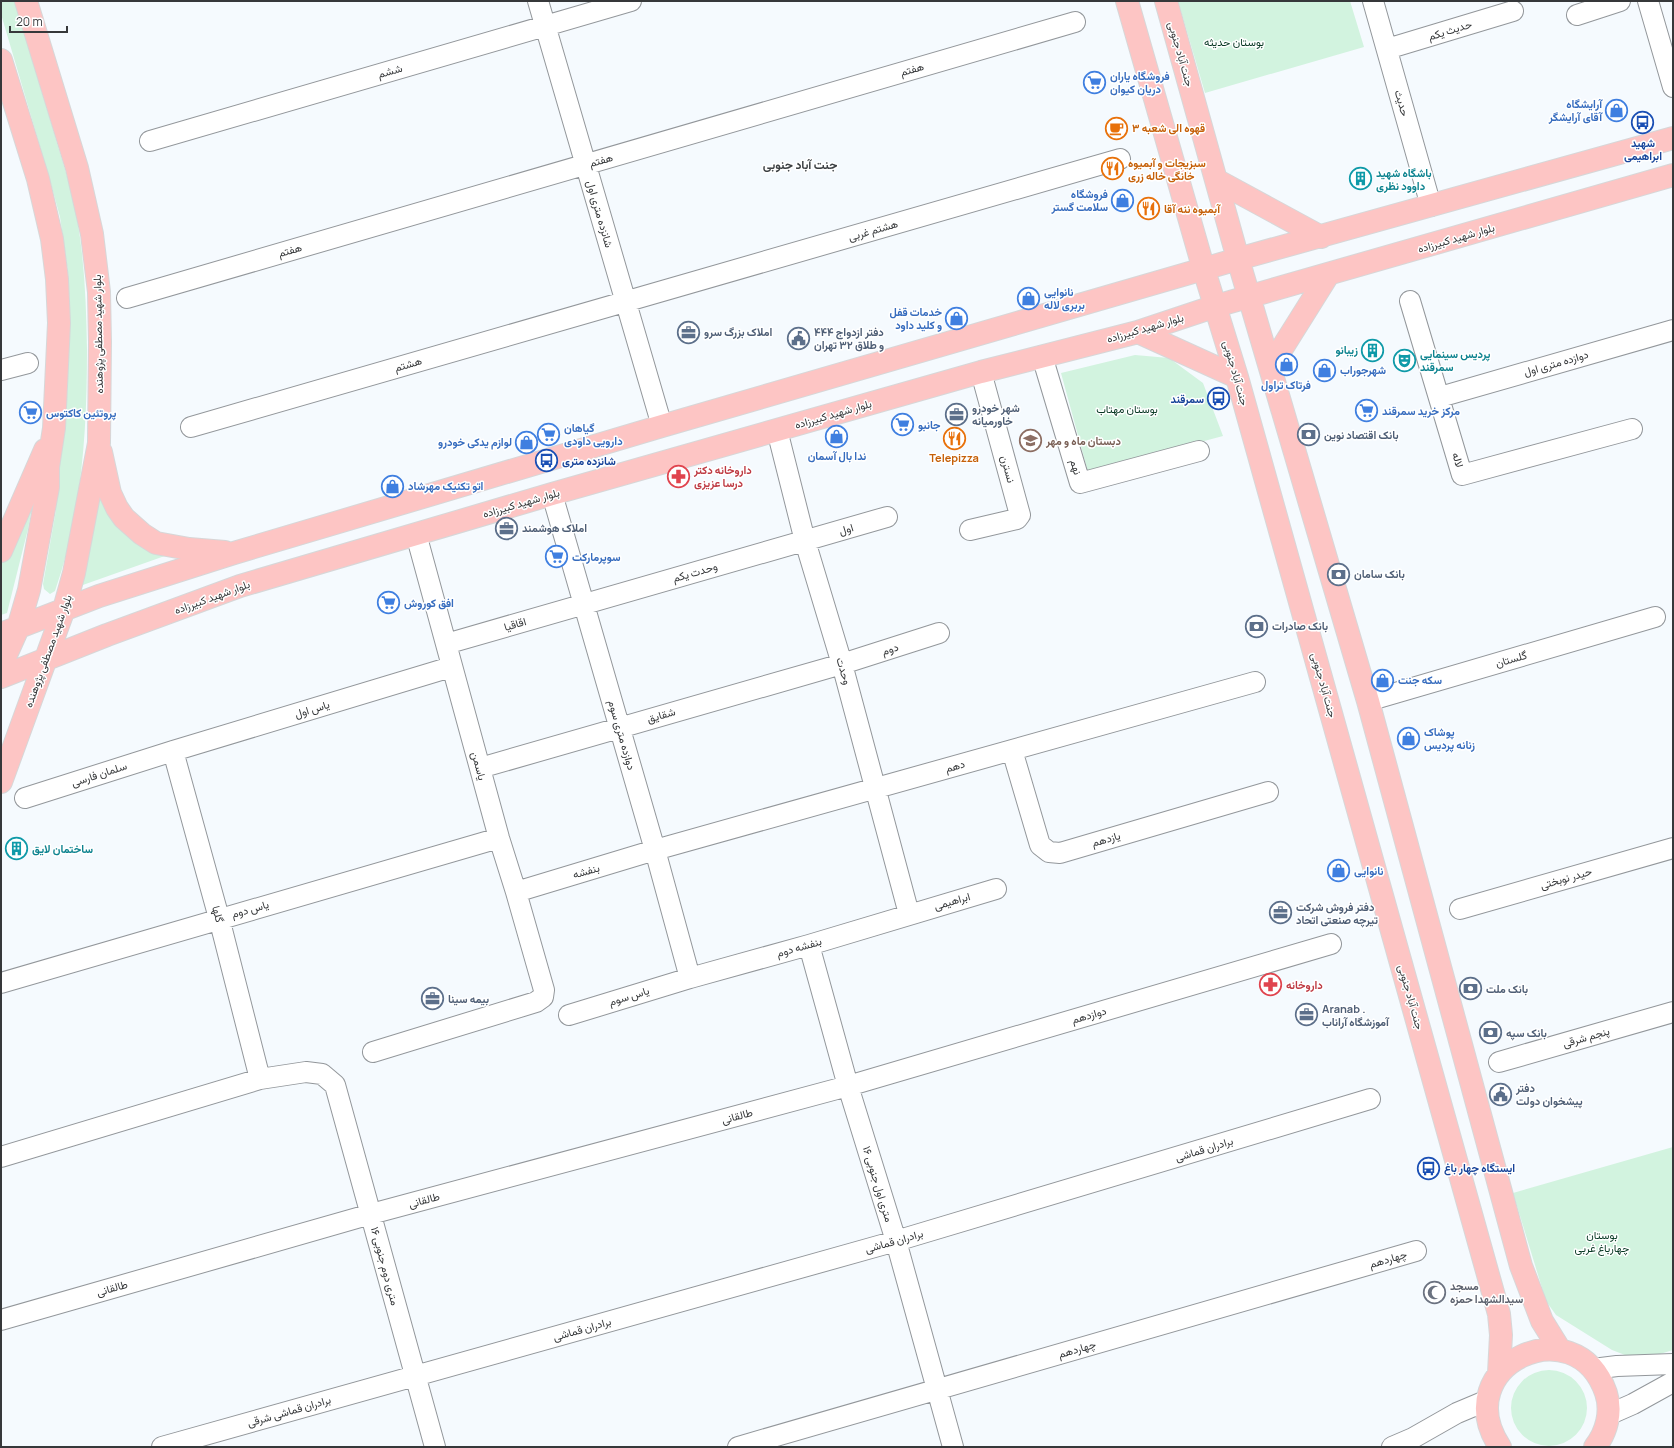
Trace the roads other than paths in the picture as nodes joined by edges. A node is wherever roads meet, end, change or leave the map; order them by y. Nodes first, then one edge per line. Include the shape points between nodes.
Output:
1 (26, 1) edge
2 (538, 1) edge
3 (631, 1) edge
4 (1127, 1) edge
5 (1166, 1) edge
6 (1373, 1) edge
7 (1620, 1) edge
8 (1648, 1) edge
9 (1513, 11) dead end
10 (1577, 15) dead end
11 (1075, 22) dead end
12 (546, 26) junction
13 (1387, 49) junction
14 (1, 60) edge
15 (1673, 87) edge
16 (1673, 138) edge
17 (150, 141) dead end
18 (1120, 159) dead end
19 (586, 164) junction
20 (1673, 175) edge
21 (1216, 180) junction
22 (1431, 206) junction
23 (1321, 237) junction
24 (1238, 259) junction
25 (1204, 270) junction
26 (1328, 275) junction
27 (1250, 297) junction
28 (127, 298) dead end
29 (1410, 301) dead end
30 (626, 302) junction
31 (1216, 306) junction
32 (1673, 330) edge
33 (1138, 332) junction
34 (1042, 356) junction
35 (28, 363) dead end
36 (1271, 366) junction
37 (1, 370) edge
38 (981, 372) junction
39 (1237, 377) junction
40 (1440, 397) junction
41 (662, 426) junction
42 (191, 427) dead end
43 (54, 428) junction
44 (1632, 429) dead end
45 (776, 430) junction
46 (99, 443) junction
47 (1199, 451) dead end
48 (552, 494) junction
49 (887, 516) dead end
50 (970, 530) dead end
51 (416, 534) junction
52 (805, 541) junction
53 (1, 551) edge
54 (234, 553) junction
55 (584, 604) junction
56 (64, 609) junction
57 (1655, 617) dead end
58 (9, 631) edge
59 (938, 633) dead end
60 (446, 644) junction
61 (46, 660) junction
62 (842, 664) junction
63 (1, 666) edge
64 (451, 667) junction
65 (1, 677) edge
66 (1255, 682) dead end
67 (1368, 701) junction
68 (620, 727) junction
69 (1012, 750) junction
70 (174, 751) junction
71 (480, 768) junction
72 (1, 782) edge
73 (876, 789) junction
74 (1268, 792) dead end
75 (25, 798) dead end
76 (499, 838) junction
77 (1673, 848) edge
78 (656, 850) junction
79 (996, 889) dead end
80 (516, 892) junction
81 (1460, 908) dead end
82 (909, 914) junction
83 (219, 918) junction
84 (1331, 944) dead end
85 (809, 945) junction
86 (690, 978) junction
87 (1, 982) edge
88 (1673, 1012) edge
89 (569, 1015) dead end
90 (373, 1052) dead end
91 (1498, 1062) dead end
92 (260, 1079) junction
93 (848, 1086) junction
94 (1370, 1099) dead end
95 (1, 1157) edge
96 (371, 1214) junction
97 (896, 1241) junction
98 (1416, 1251) dead end
99 (1, 1320) edge
100 (1560, 1350) junction
101 (1673, 1364) edge
102 (1593, 1369) junction
103 (1499, 1373) junction
104 (415, 1376) junction
105 (1673, 1382) edge
106 (938, 1389) junction
107 (1488, 1400) junction
108 (1608, 1415) junction
109 (162, 1447) edge
110 (435, 1447) edge
111 (738, 1447) edge
112 (953, 1447) edge
113 (1392, 1447) edge
114 (1500, 1447) edge
115 (1595, 1447) edge

1 - 46 main road, بلوار شهید مصطفی پژوهنده via 77,168 92,234 99,299
2 - 12 street, شانزده متری اول
3 - 12 street, ششم
4 - 25 main road, جنت آباد جنوبی
5 - 21 main road, جنت آباد جنوبی
6 - 13 street, حدیث
7 - 10 street
8 - 15 street
9 - 13 street, حدیث یکم
11 - 19 street, هفتم
12 - 17 street, ششم
12 - 19 street, شانزده متری اول
13 - 22 street, حدیث
14 - 43 main road via 38,179 52,239 59,324
16 - 22 main road
18 - 30 street, هشتم غربی
19 - 28 street, هفتم
19 - 30 street, شانزده متری اول
20 - 26 main road, بلوار شهید کبیرزاده
21 - 23 main road
21 - 24 main road, جنت آباد جنوبی
22 - 23 main road
23 - 24 main road
24 - 25 main road
24 - 27 main road, جنت آباد جنوبی
25 - 31 main road, جنت آباد جنوبی
25 - 41 main road
26 - 27 main road, بلوار شهید کبیرزاده
26 - 36 main road
27 - 31 main road, بلوار شهید کبیرزاده
27 - 36 main road, جنت آباد جنوبی
29 - 40 street, لاله
30 - 41 street, شانزده متری اول
30 - 42 street, هشتم
31 - 33 main road, بلوار شهید کبیرزاده
31 - 39 main road, جنت آباد جنوبی
32 - 40 street, دوازده متری اول
33 - 34 main road, بلوار شهید کبیرزاده
33 - 39 main road
34 - 38 main road, بلوار شهید کبیرزاده
34 - 47 street, نهم via 1080,483
35 - 37 street
36 - 67 main road, جنت آباد جنوبی
38 - 45 main road, بلوار شهید کبیرزاده
38 - 50 street, نسترن via 1020,515 1017,519
39 - 103 main road, جنت آباد جنوبی via 1499,1314
40 - 44 street, لاله via 1462,475
41 - 54 main road
43 - 53 main road
43 - 58 main road via 48,467 48,487 29,590
45 - 48 main road, بلوار شهید کبیرزاده
45 - 52 street, وحدت
46 - 54 main road via 114,503 124,518 142,534 156,543
46 - 56 main road, بلوار شهید مصطفی پژوهنده via 74,573
48 - 51 main road, بلوار شهید کبیرزاده
48 - 55 street, دوازده متری سوم
49 - 52 street, اول
51 - 60 street, یاسمن
51 - 61 main road, بلوار شهید کبیرزاده via 240,586
52 - 55 street, وحدت یکم
52 - 62 street, وحدت
54 - 56 main road
55 - 60 street, اقاقیا
55 - 68 street, دوازده متری سوم
56 - 58 main road
56 - 61 main road, بلوار شهید مصطفی پژوهنده
57 - 67 street, گلستان
58 - 63 main road
59 - 62 street, دوم
60 - 64 street, یاسمن
61 - 65 main road, بلوار شهید کبیرزاده
61 - 72 main road, بلوار شهید مصطفی پژوهنده
62 - 68 street, شقایق
62 - 73 street, وحدت
64 - 70 street, یاس اول
64 - 71 street, یاسمن
66 - 69 street, دهم
67 - 100 main road, جنت آباد جنوبی via 1521,1266 1542,1321
68 - 71 street, شقایق
68 - 78 street, دوازده متری سوم
69 - 73 street, دهم
69 - 74 street, یازدهم via 1040,845 1049,852 1060,853
70 - 75 street, سلمان فارسی
70 - 83 street, گلها
71 - 76 street, یاسمن
73 - 78 street, دهم
73 - 82 street, وحدت
76 - 80 street, یاسمن
76 - 83 street, یاس دوم
77 - 81 street, حیدر نوبختی
78 - 80 street, بنفشه
78 - 86 street, دوازده متری سوم
79 - 82 street, ابراهیمی
80 - 90 street, یاسمن via 544,990 543,997 536,1002
82 - 85 street, بنفشه دوم
83 - 87 street, یاس دوم
83 - 92 street, گلها
84 - 93 street, دوازدهم
85 - 86 street, بنفشه دوم
85 - 93 street, ۱۶ متری اول جنوبی
86 - 89 street, یاس سوم
88 - 91 street, پنجم شرقی
92 - 95 street
92 - 96 street, ۱۶ متری دوم جنوبی via 306,1072 322,1074 335,1085
93 - 96 street, طالقانی
93 - 97 street, ۱۶ متری اول جنوبی
94 - 97 street, برادران قماشی
96 - 99 street, طالقانی
96 - 104 street, ۱۶ متری دوم جنوبی
97 - 104 street, برادران قماشی
97 - 106 street, ۱۶ متری اول جنوبی
98 - 106 street, چهاردهم
100 - 102 main road via 1578,1357
100 - 103 main road via 1543,1349 1526,1353 1511,1361
101 - 102 street via 1624,1365
102 - 108 main road via 1602,1382 1608,1398
103 - 107 main road
104 - 109 street, برادران قماشی شرقی
104 - 110 street, ۱۶ متری دوم جنوبی
105 - 108 street
106 - 111 street, چهاردهم
106 - 112 street, ۱۶ متری اول جنوبی
107 - 113 street
107 - 114 main road via 1488,1418 1492,1435
108 - 115 main road via 1605,1429

